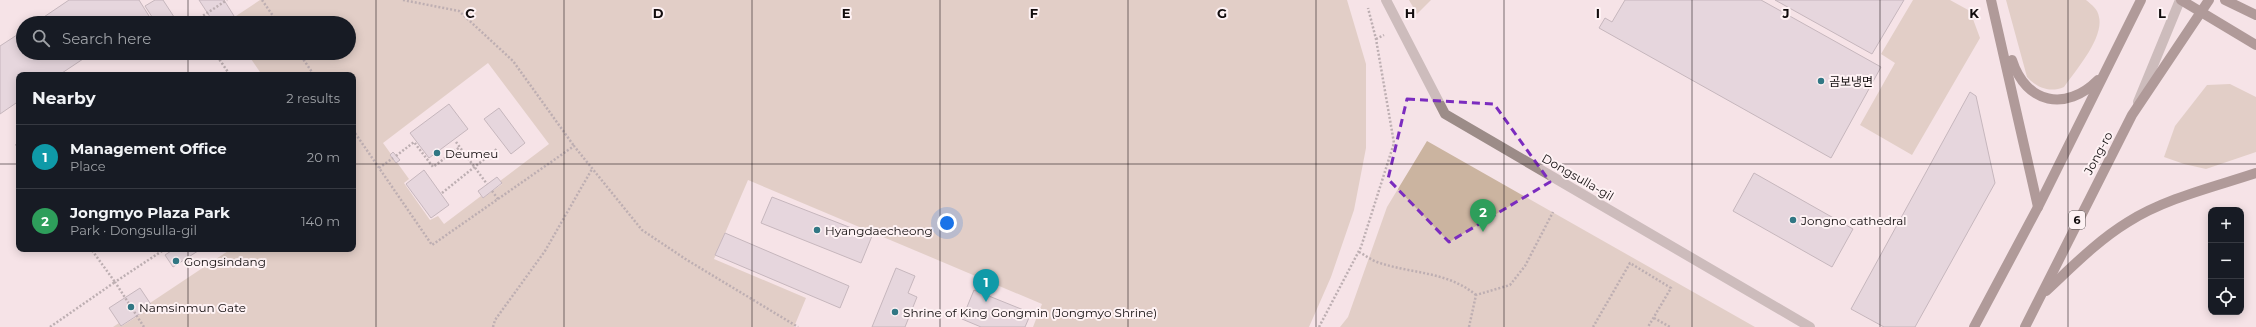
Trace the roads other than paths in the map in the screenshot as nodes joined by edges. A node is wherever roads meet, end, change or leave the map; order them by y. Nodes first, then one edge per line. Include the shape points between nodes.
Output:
1 (1386, 0) edge
2 (1991, 0) edge
3 (1996, 0) edge
4 (2141, 0) edge
5 (2181, 0) edge
6 (2209, 0) edge
7 (2225, 0) edge
8 (2201, 13) junction
9 (2256, 15) edge
10 (2256, 45) edge
11 (2102, 76) junction
12 (2132, 115) junction
13 (2256, 173) edge
14 (2038, 207) junction
15 (2043, 294) junction
16 (1810, 327) edge
17 (1974, 327) edge
18 (2025, 327) edge

1 - 16 street, Dongsulla-gil via 1445,114
2 - 14 main road
3 - 11 main road via 2014,66 2026,86 2038,95 2052,100 2067,99 2080,94
4 - 11 main road
5 - 8 main road
5 - 12 street
6 - 8 main road, Jong-ro / 6
7 - 9 main road
8 - 10 main road
8 - 12 main road, Jong-ro / 6
11 - 14 main road
12 - 15 main road, Jong-ro / 6 via 2074,226
13 - 15 main road via 2164,204 2128,222 2101,241
14 - 17 main road
15 - 18 main road, Jong-ro / 6

